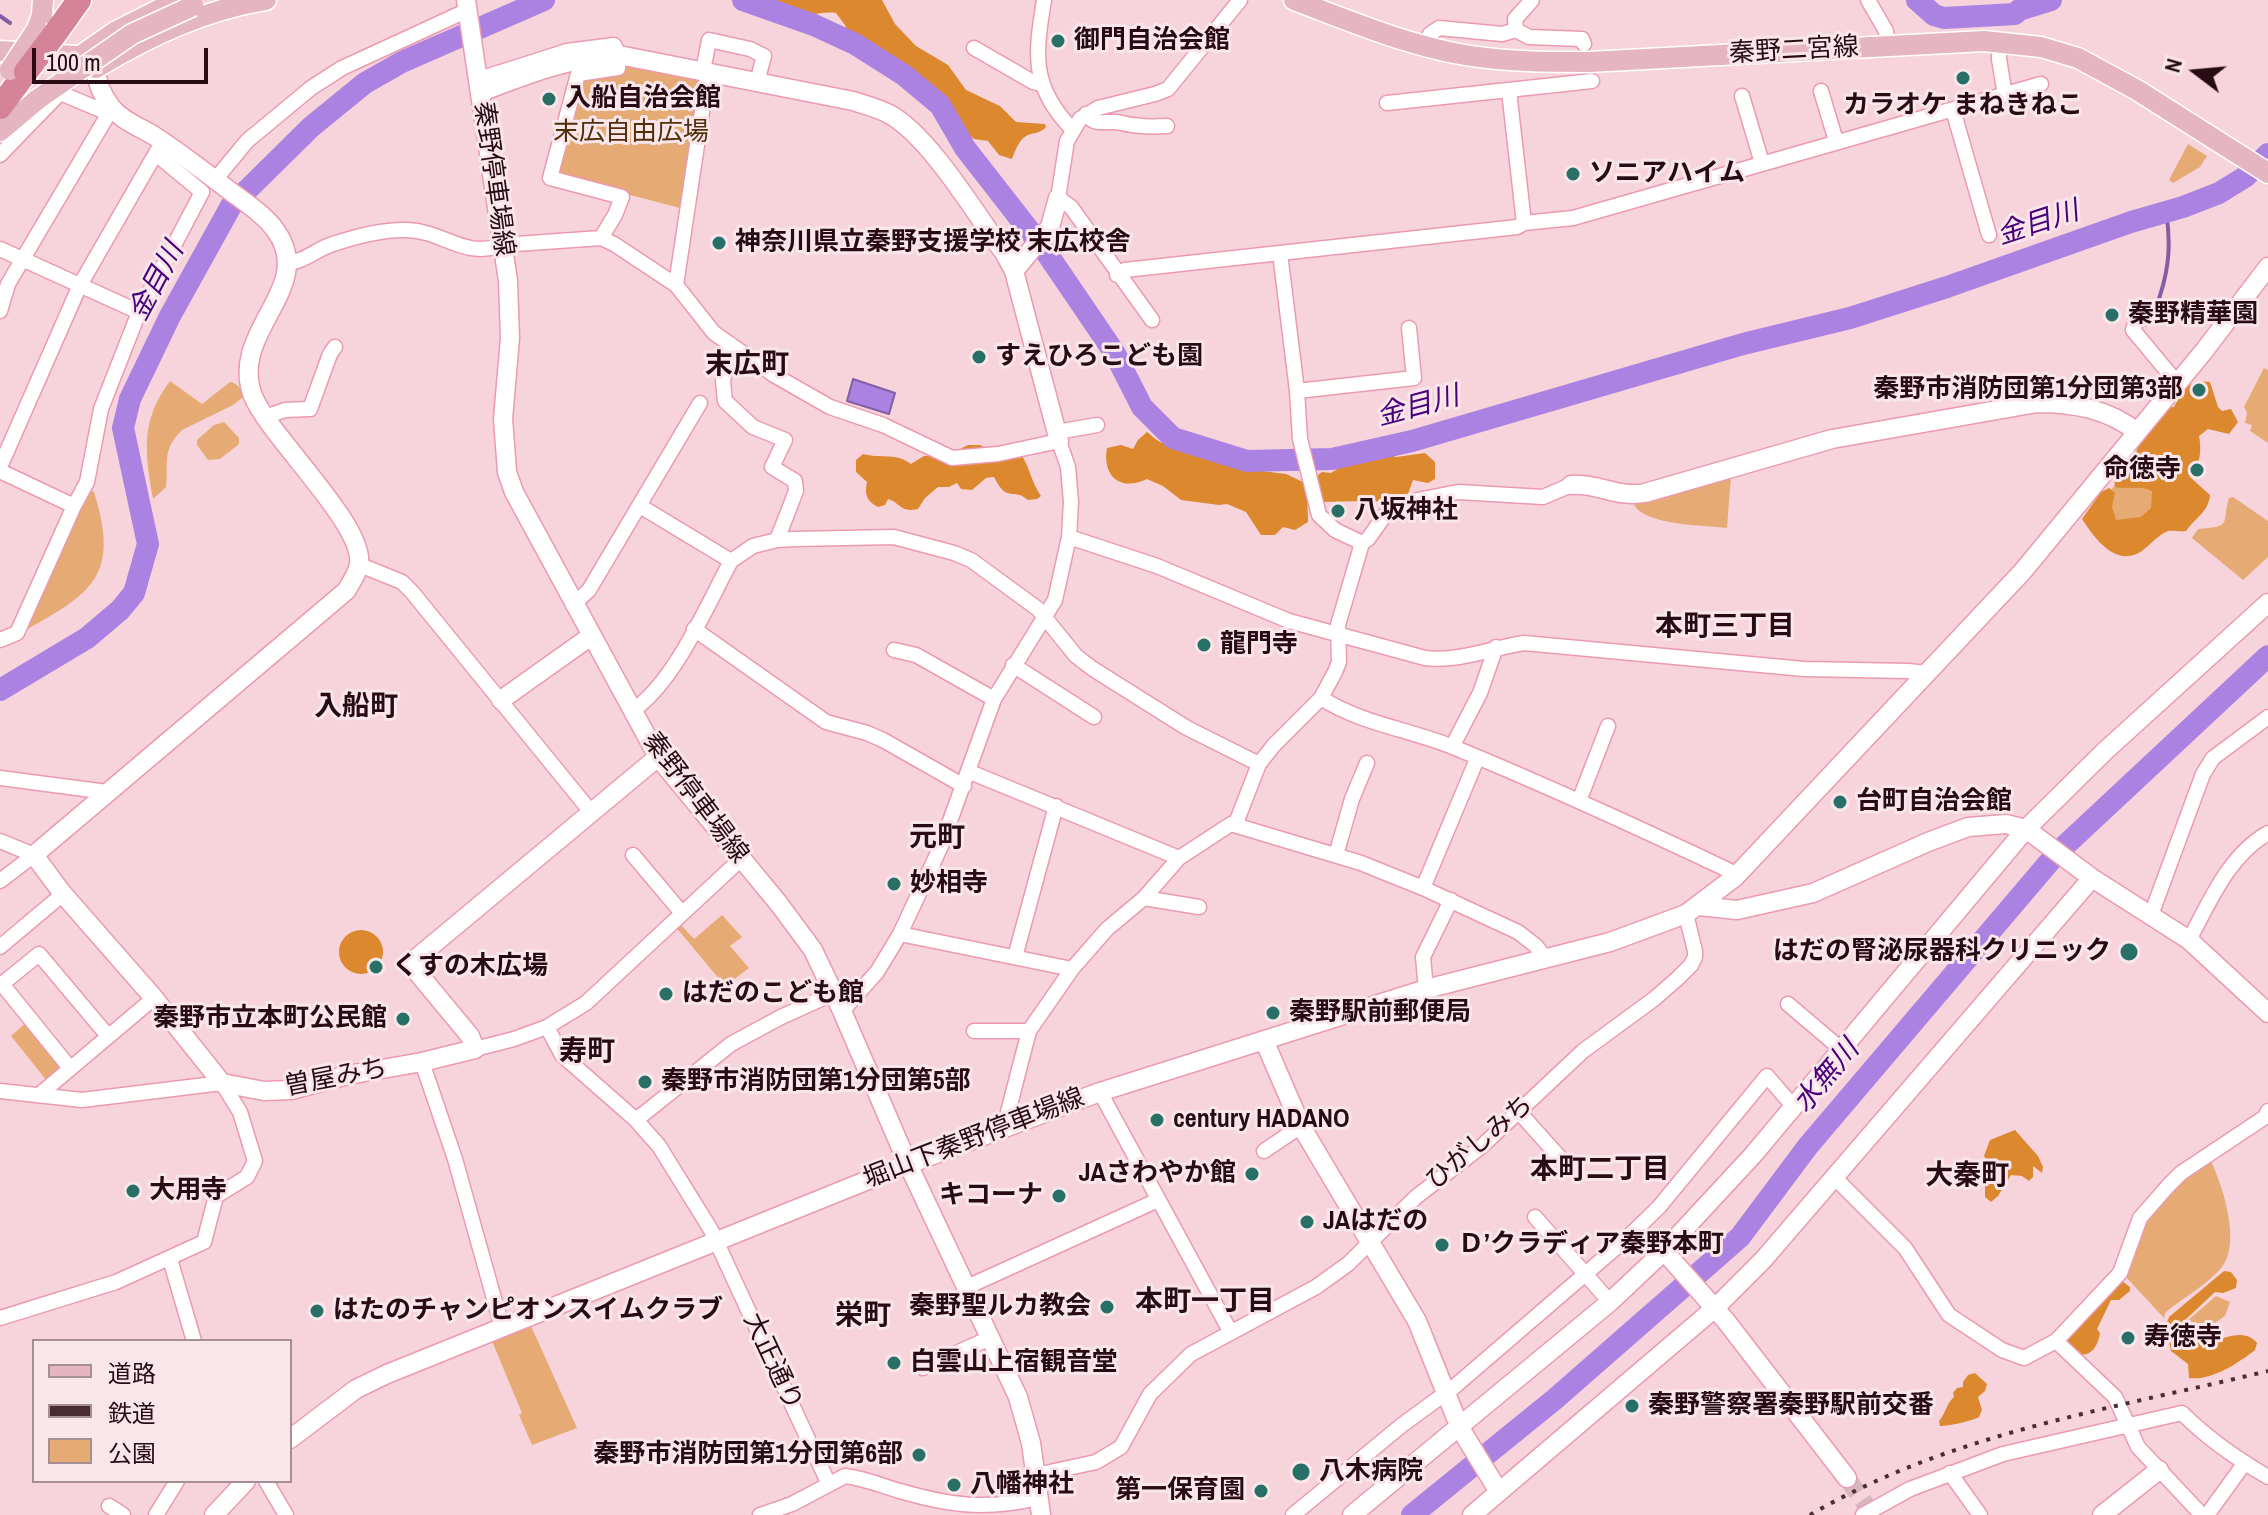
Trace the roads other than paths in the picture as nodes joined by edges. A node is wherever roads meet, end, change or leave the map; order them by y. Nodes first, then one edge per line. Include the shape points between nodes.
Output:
1 (43, 0) edge
2 (79, 0) edge
3 (215, 0) edge
4 (266, 0) edge
5 (1044, 0) edge
6 (1240, 0) edge
7 (1294, 0) edge
8 (1532, 0) edge
9 (1868, 0) edge
10 (186, 3) edge
11 (468, 8) edge
12 (47, 30) junction
13 (1516, 30) junction
14 (2000, 41) junction
15 (1584, 44) dead end
16 (1888, 45) junction
17 (1425, 46) junction
18 (974, 48) dead end
19 (619, 55) junction
20 (88, 63) junction
21 (6, 64) edge
22 (706, 72) junction
23 (479, 79) junction
24 (1592, 81) dead end
25 (757, 82) junction
26 (1041, 84) junction
27 (2041, 84) dead end
28 (1509, 91) junction
29 (1821, 91) dead end
30 (2005, 95) junction
31 (1742, 96) dead end
32 (1387, 103) dead end
33 (0, 107) edge
34 (1953, 110) junction
35 (110, 111) junction
36 (1086, 114) junction
37 (1167, 126) dead end
38 (143, 129) junction
39 (1072, 129) junction
40 (0, 131) edge
41 (1836, 141) junction
42 (159, 148) junction
43 (0, 155) edge
44 (1762, 163) junction
45 (2268, 173) edge
46 (218, 182) junction
47 (1058, 198) junction
48 (1524, 223) junction
49 (1989, 235) dead end
50 (601, 238) junction
51 (502, 245) junction
52 (0, 249) edge
53 (1280, 253) junction
54 (22, 259) junction
55 (287, 263) junction
56 (2267, 269) edge
57 (1016, 270) junction
58 (1117, 275) junction
59 (80, 285) junction
60 (676, 285) junction
61 (4, 288) edge
62 (0, 311) edge
63 (139, 312) junction
64 (2153, 315) dead end
65 (1152, 320) dead end
66 (1409, 328) dead end
67 (730, 344) junction
68 (335, 347) dead end
69 (2177, 383) junction
70 (1297, 391) junction
71 (700, 403) dead end
72 (265, 417) junction
73 (1097, 425) dead end
74 (2137, 432) junction
75 (1058, 436) junction
76 (0, 469) edge
77 (1571, 485) joint
78 (74, 506) junction
79 (640, 506) junction
80 (1069, 537) junction
81 (777, 540) junction
82 (1362, 543) junction
83 (731, 561) junction
84 (360, 565) junction
85 (2268, 603) edge
86 (573, 605) junction
87 (1043, 617) junction
88 (694, 629) junction
89 (1337, 635) junction
90 (591, 636) junction
91 (0, 640) edge
92 (1496, 647) junction
93 (894, 650) dead end
94 (1013, 665) junction
95 (1927, 673) junction
96 (1321, 698) junction
97 (994, 699) junction
98 (501, 700) junction
99 (632, 711) junction
100 (1094, 717) dead end
101 (2268, 717) edge
102 (1608, 726) dead end
103 (1452, 747) junction
104 (658, 757) junction
105 (1477, 759) junction
106 (1367, 763) dead end
107 (1259, 764) junction
108 (0, 778) edge
109 (967, 779) junction
110 (107, 792) junction
111 (1579, 801) junction
112 (1056, 806) junction
113 (591, 812) junction
114 (1236, 823) junction
115 (2028, 830) junction
116 (2268, 833) edge
117 (0, 841) edge
118 (34, 855) junction
119 (1336, 855) junction
120 (1179, 858) junction
121 (741, 859) junction
122 (635, 864) dead end
123 (2090, 876) junction
124 (1735, 877) junction
125 (0, 881) edge
126 (1423, 888) junction
127 (63, 894) junction
128 (1144, 898) junction
129 (1451, 900) junction
130 (1199, 907) dead end
131 (1692, 910) junction
132 (681, 912) junction
133 (2151, 915) junction
134 (900, 934) junction
135 (2189, 940) junction
136 (0, 947) edge
137 (1015, 957) junction
138 (1545, 958) junction
139 (1072, 969) junction
140 (1426, 989) junction
141 (834, 993) junction
142 (154, 998) junction
143 (1788, 1004) dead end
144 (2266, 1008) edge
145 (842, 1011) junction
146 (547, 1027) junction
147 (974, 1031) dead end
148 (1029, 1031) junction
149 (108, 1036) junction
150 (1264, 1040) junction
151 (475, 1049) junction
152 (1841, 1049) junction
153 (422, 1062) junction
154 (70, 1068) junction
155 (222, 1083) junction
156 (0, 1091) edge
157 (1100, 1092) junction
158 (39, 1095) junction
159 (1793, 1106) junction
160 (2268, 1111) edge
161 (1519, 1112) junction
162 (636, 1120) junction
163 (1011, 1125) junction
164 (1301, 1126) junction
165 (1558, 1150) dead end
166 (1264, 1151) dead end
167 (908, 1164) junction
168 (1835, 1178) junction
169 (1158, 1200) junction
170 (1535, 1217) dead end
171 (716, 1240) junction
172 (1371, 1242) junction
173 (1667, 1255) junction
174 (170, 1259) junction
175 (1586, 1274) junction
176 (967, 1287) junction
177 (1610, 1302) junction
178 (1711, 1303) junction
179 (0, 1318) edge
180 (502, 1327) junction
181 (1230, 1331) junction
182 (990, 1338) junction
183 (193, 1339) edge
184 (2056, 1341) junction
185 (923, 1368) dead end
186 (1445, 1395) junction
187 (2128, 1424) junction
188 (1462, 1431) junction
189 (292, 1437) edge
190 (2244, 1464) junction
191 (2159, 1470) junction
192 (1950, 1473) junction
193 (1036, 1475) junction
194 (2268, 1477) edge
195 (1847, 1478) tunnel mouth
196 (176, 1483) edge
197 (244, 1483) edge
198 (267, 1483) edge
199 (830, 1483) junction
200 (1496, 1488) junction
201 (109, 1506) dead end
202 (1040, 1507) edge
203 (1890, 1509) edge
204 (123, 1515) edge
205 (156, 1515) edge
206 (214, 1515) edge
207 (286, 1515) edge
208 (760, 1515) edge
209 (1293, 1515) edge
210 (1352, 1515) edge
211 (1472, 1515) edge
212 (1863, 1515) edge
213 (1980, 1515) edge
214 (2102, 1515) edge
215 (2205, 1515) edge

1 - 12 main road
2 - 12 highway
3 - 10 main road
4 - 20 main road via 182,23
5 - 26 street
6 - 36 street via 1168,89
7 - 17 main road, 秦野二宮線
8 - 13 street via 1515,19
9 - 16 street
10 - 20 main road via 115,32
10 - 40 main road, bridge via 132,34
11 - 23 street, 秦野停車場線
11 - 46 street via 311,88 247,141
12 - 21 highway, bridge
13 - 15 street via 1529,37 1582,39
13 - 17 street via 1502,34 1439,28
14 - 16 main road, 秦野二宮線
14 - 30 street
14 - 45 main road, 秦野二宮線 via 2078,58
16 - 17 main road, 秦野二宮線 via 1589,62 1498,58
18 - 26 street
19 - 22 street
19 - 23 street via 583,57
19 - 50 street via 618,68 578,74 550,178 622,197
20 - 21 main road via 22,51
20 - 35 street
20 - 38 street via 105,77
21 - 33 highway
22 - 25 street
22 - 25 street via 709,40 764,56
22 - 60 street
23 - 51 street, 秦野停車場線
24 - 28 street
25 - 57 street via 853,101 907,126
26 - 39 street via 1052,108
27 - 30 street
28 - 32 street
28 - 48 street
29 - 41 street
30 - 34 street
31 - 44 street
34 - 41 street
34 - 49 street
35 - 38 street
35 - 43 street via 60,93
35 - 54 street
36 - 37 street via 1096,123
36 - 39 street
38 - 42 street
39 - 47 street
41 - 44 street
42 - 46 street
42 - 59 street
42 - 63 street via 202,192
44 - 48 street via 1573,218
46 - 55 street via 277,232
47 - 57 street via 1052,223
47 - 58 street via 1071,207
48 - 53 street
50 - 51 street
50 - 60 street
51 - 55 street via 469,250 409,230 389,231 332,244
51 - 86 street, 秦野停車場線 via 510,313 503,419 507,472 518,504
52 - 54 street
53 - 58 street
53 - 70 street
54 - 59 street
54 - 61 street
55 - 72 street via 283,285 253,341 248,362 253,397
56 - 69 street
57 - 75 street
58 - 65 street
59 - 63 street
59 - 76 street
60 - 67 street via 714,333
61 - 62 street
63 - 78 street via 101,409 87,482
64 - 69 street via 2136,321 2133,330
66 - 70 street via 1414,378
67 - 75 street via 830,407 952,458 998,454
67 - 81 street via 725,401 753,427 785,440 772,467 795,481
68 - 72 street via 310,409
69 - 74 street
70 - 82 street via 1302,454 1323,521
71 - 79 street
72 - 84 street via 348,530
73 - 75 street
74 - 77 street via 2112,414 2037,403 1832,439 1628,496 1588,484
74 - 95 street via 2023,571
75 - 80 street via 1070,484
76 - 78 street
77 - 82 street via 1543,497 1458,492 1392,505
78 - 91 street via 17,633
79 - 83 street
79 - 86 street via 589,590
80 - 87 street via 1055,600
80 - 89 street
81 - 83 street via 753,546
81 - 87 street via 894,537 941,549 971,560
82 - 89 street
83 - 88 street
84 - 98 street via 402,582
84 - 110 street via 346,591
85 - 115 street via 2105,751
86 - 90 street, 秦野停車場線
87 - 94 street
87 - 107 street via 1093,669 1187,728
88 - 99 street via 650,700
88 - 109 street via 826,722 867,733
89 - 92 street via 1449,661
89 - 96 street via 1339,662
90 - 98 street
90 - 99 street, 秦野停車場線
92 - 95 street via 1524,643 1804,669
92 - 103 street
93 - 97 street via 916,655
94 - 97 street
94 - 100 street
95 - 124 street
96 - 103 street via 1344,712
96 - 107 street
97 - 109 street
98 - 113 street
99 - 104 street, 秦野停車場線
101 - 133 street via 2213,758 2203,774
102 - 111 street
103 - 105 street
104 - 113 street
104 - 121 street, 秦野停車場線
105 - 111 street
105 - 126 street
106 - 119 street
107 - 114 street
108 - 110 street
109 - 112 street
109 - 134 street
110 - 118 street
111 - 124 street
112 - 120 street
112 - 137 street
113 - 151 street via 413,961
114 - 119 street
114 - 120 street
115 - 123 street
115 - 131 street via 1998,823 1968,827 1813,893 1737,910
115 - 152 street
116 - 135 street via 2231,866
117 - 118 street
118 - 125 street
118 - 127 street
119 - 126 street
120 - 128 street
121 - 132 street, 曽屋みち
121 - 141 street, 秦野停車場線 via 813,950
122 - 132 street
123 - 133 street
123 - 168 street
124 - 131 street
126 - 129 street
127 - 136 street
127 - 142 street
128 - 130 street
128 - 139 street
129 - 138 street via 1518,932
129 - 140 street via 1423,957
131 - 138 street, 堀山下秦野停車場線 via 1610,942
131 - 161 street, ひがしみち via 1691,965 1583,1051
132 - 146 street, 曽屋みち via 586,1003
133 - 135 street
134 - 137 street
134 - 145 street via 877,972
135 - 144 street
137 - 139 street
138 - 140 street, 堀山下秦野停車場線
139 - 148 street
140 - 150 street, 堀山下秦野停車場線
141 - 145 street, 秦野停車場線
141 - 162 street via 731,1044
142 - 149 street
142 - 155 street
143 - 152 street
145 - 167 street, 秦野停車場線
146 - 151 street, 曽屋みち
146 - 162 street, 大正通り via 562,1055
147 - 148 street
148 - 163 street via 1008,1112
149 - 154 street
149 - 154 street via 39,954 2,984
150 - 157 street, 堀山下秦野停車場線
150 - 164 street
151 - 153 street, 曽屋みち
152 - 159 street
153 - 155 street, 曽屋みち via 291,1090
153 - 180 street
154 - 158 street
155 - 158 street via 82,1100
155 - 174 street via 240,1112 255,1161 247,1177 216,1196 204,1242
156 - 158 street
157 - 163 street, 堀山下秦野停車場線
157 - 169 street
159 - 173 street
159 - 175 street via 1767,1076 1659,1207
160 - 184 street via 2168,1186 2140,1218 2120,1273
161 - 165 street
161 - 172 street, ひがしみち via 1416,1197
162 - 171 street, 大正通り via 659,1146
163 - 167 street, 堀山下秦野停車場線
164 - 166 street
164 - 172 street
167 - 171 street, 堀山下秦野停車場線
167 - 176 street, 秦野停車場線
168 - 178 street via 1763,1260
168 - 184 street via 1905,1248 1956,1321 2018,1357 2031,1356
169 - 176 street
169 - 181 street
170 - 175 street
171 - 180 street, 堀山下秦野停車場線
171 - 199 street, 大正通り
172 - 181 street, ひがしみち via 1316,1287
172 - 186 street via 1427,1341
173 - 177 street
173 - 178 street
174 - 179 street via 116,1282
174 - 183 street
175 - 177 street
175 - 186 street
176 - 182 street, 秦野停車場線
177 - 188 street
178 - 195 street
178 - 200 street
180 - 189 street, 堀山下秦野停車場線 via 356,1389
181 - 193 street, ひがしみち via 1191,1354 1159,1384 1121,1447 1096,1462
182 - 185 street
182 - 193 street, 秦野停車場線 via 1027,1421
184 - 187 street via 2115,1397
186 - 188 street
186 - 209 street
187 - 190 street via 2182,1413
187 - 191 street via 2138,1447
187 - 192 street via 2003,1454
188 - 200 street
188 - 210 street
190 - 194 street
190 - 215 street
191 - 214 street
191 - 215 street
192 - 203 street via 1910,1489
192 - 213 street
193 - 202 street, 秦野停車場線
196 - 205 street
197 - 206 street
198 - 207 street
199 - 202 street via 854,1477 970,1507
199 - 208 street
200 - 211 street
201 - 204 street
203 - 212 street

